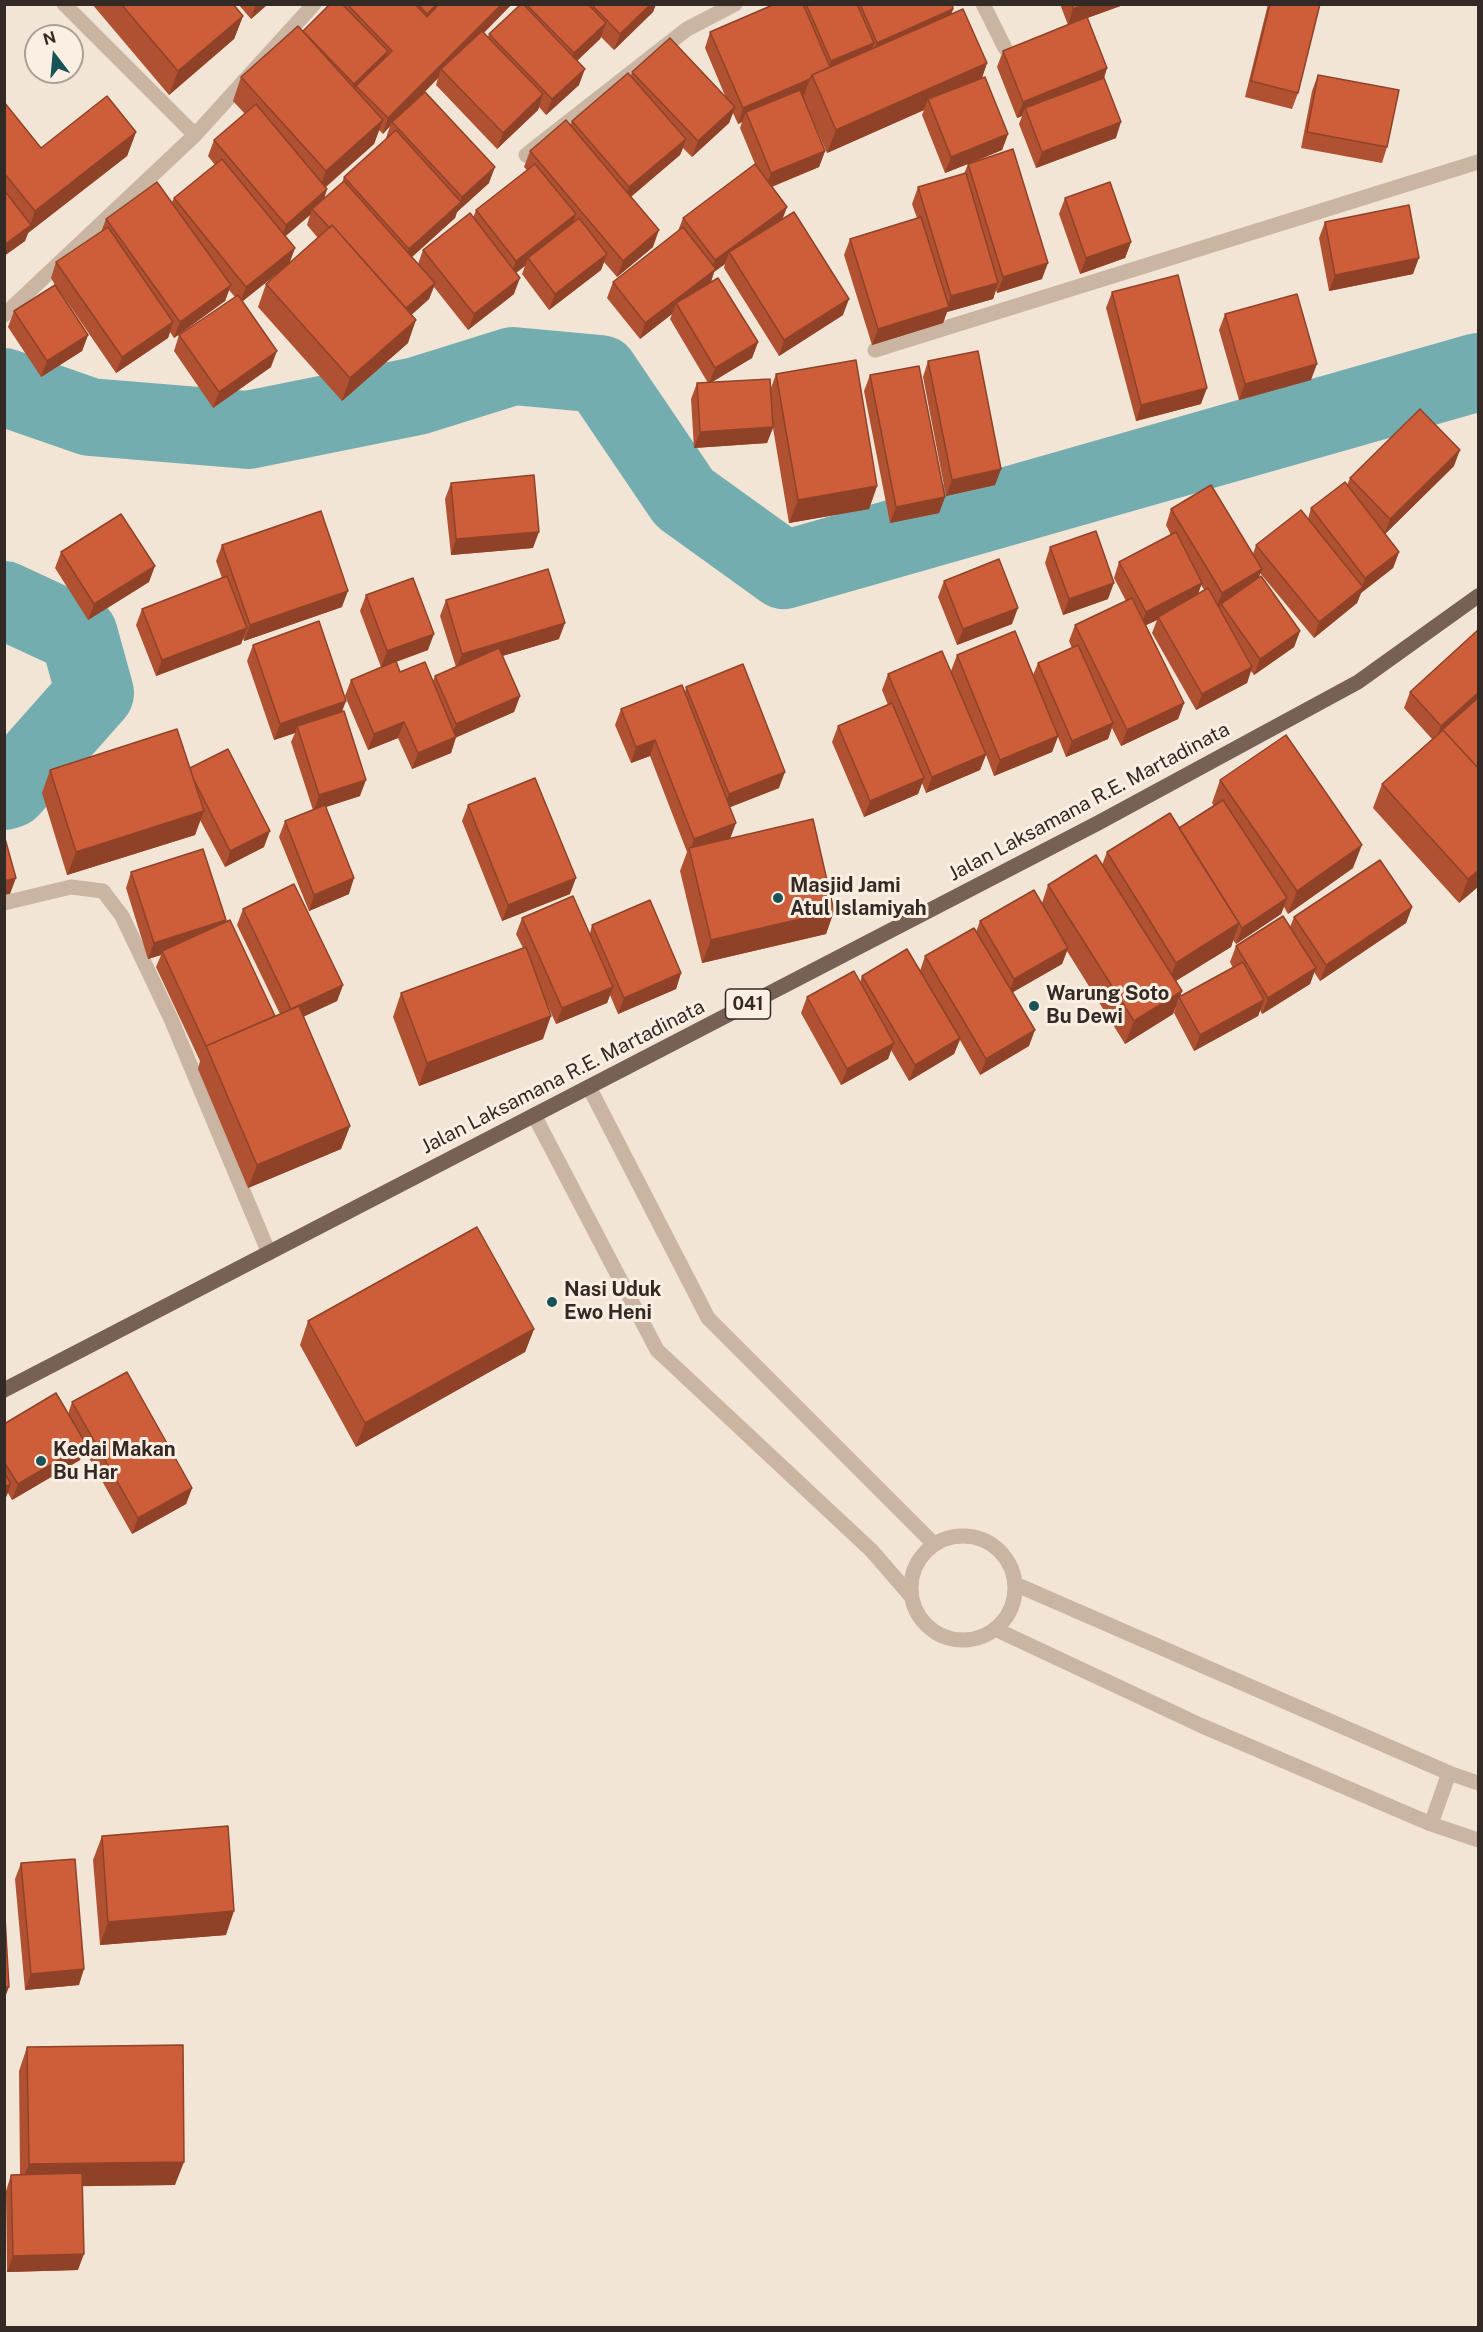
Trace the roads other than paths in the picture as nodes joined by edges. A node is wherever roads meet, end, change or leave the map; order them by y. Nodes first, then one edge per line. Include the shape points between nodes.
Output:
1 (64, 4) edge
2 (314, 4) edge
3 (735, 4) edge
4 (983, 4) edge
5 (1005, 48) edge
6 (195, 135) junction
7 (526, 155) dead end
8 (1479, 162) edge
9 (4, 315) edge
10 (874, 350) dead end
11 (1479, 596) edge
12 (4, 903) edge
13 (589, 1087) junction
14 (534, 1115) junction
15 (269, 1253) junction
16 (4, 1390) edge
17 (934, 1544) junction
18 (1015, 1584) junction
19 (910, 1595) junction
20 (996, 1629) junction
21 (1449, 1773) junction
22 (1479, 1783) edge
23 (1431, 1824) junction
24 (1479, 1840) edge

1 - 6 street
2 - 6 street
3 - 7 street via 687,30
4 - 5 street
6 - 9 street
8 - 10 street
11 - 13 main road, Jalan Laksamana R.E. Martadinata / 041 via 1358,682 1098,823
12 - 15 street via 71,887 103,891 116,907 171,1018
13 - 14 main road, Jalan Laksamana R.E. Martadinata / 041
13 - 17 street via 708,1318
14 - 15 main road, Jalan Laksamana R.E. Martadinata / 041
14 - 19 street via 657,1350 872,1551
15 - 16 main road, Jalan Laksamana R.E. Martadinata / 041
17 - 18 street via 950,1537 969,1536 986,1541 1001,1552 1011,1567
17 - 19 street via 911,1575
18 - 20 street via 1014,1601
18 - 21 street
19 - 20 street via 915,1613 943,1637 979,1639
20 - 23 street via 1200,1725
21 - 22 street
21 - 23 street
23 - 24 street

